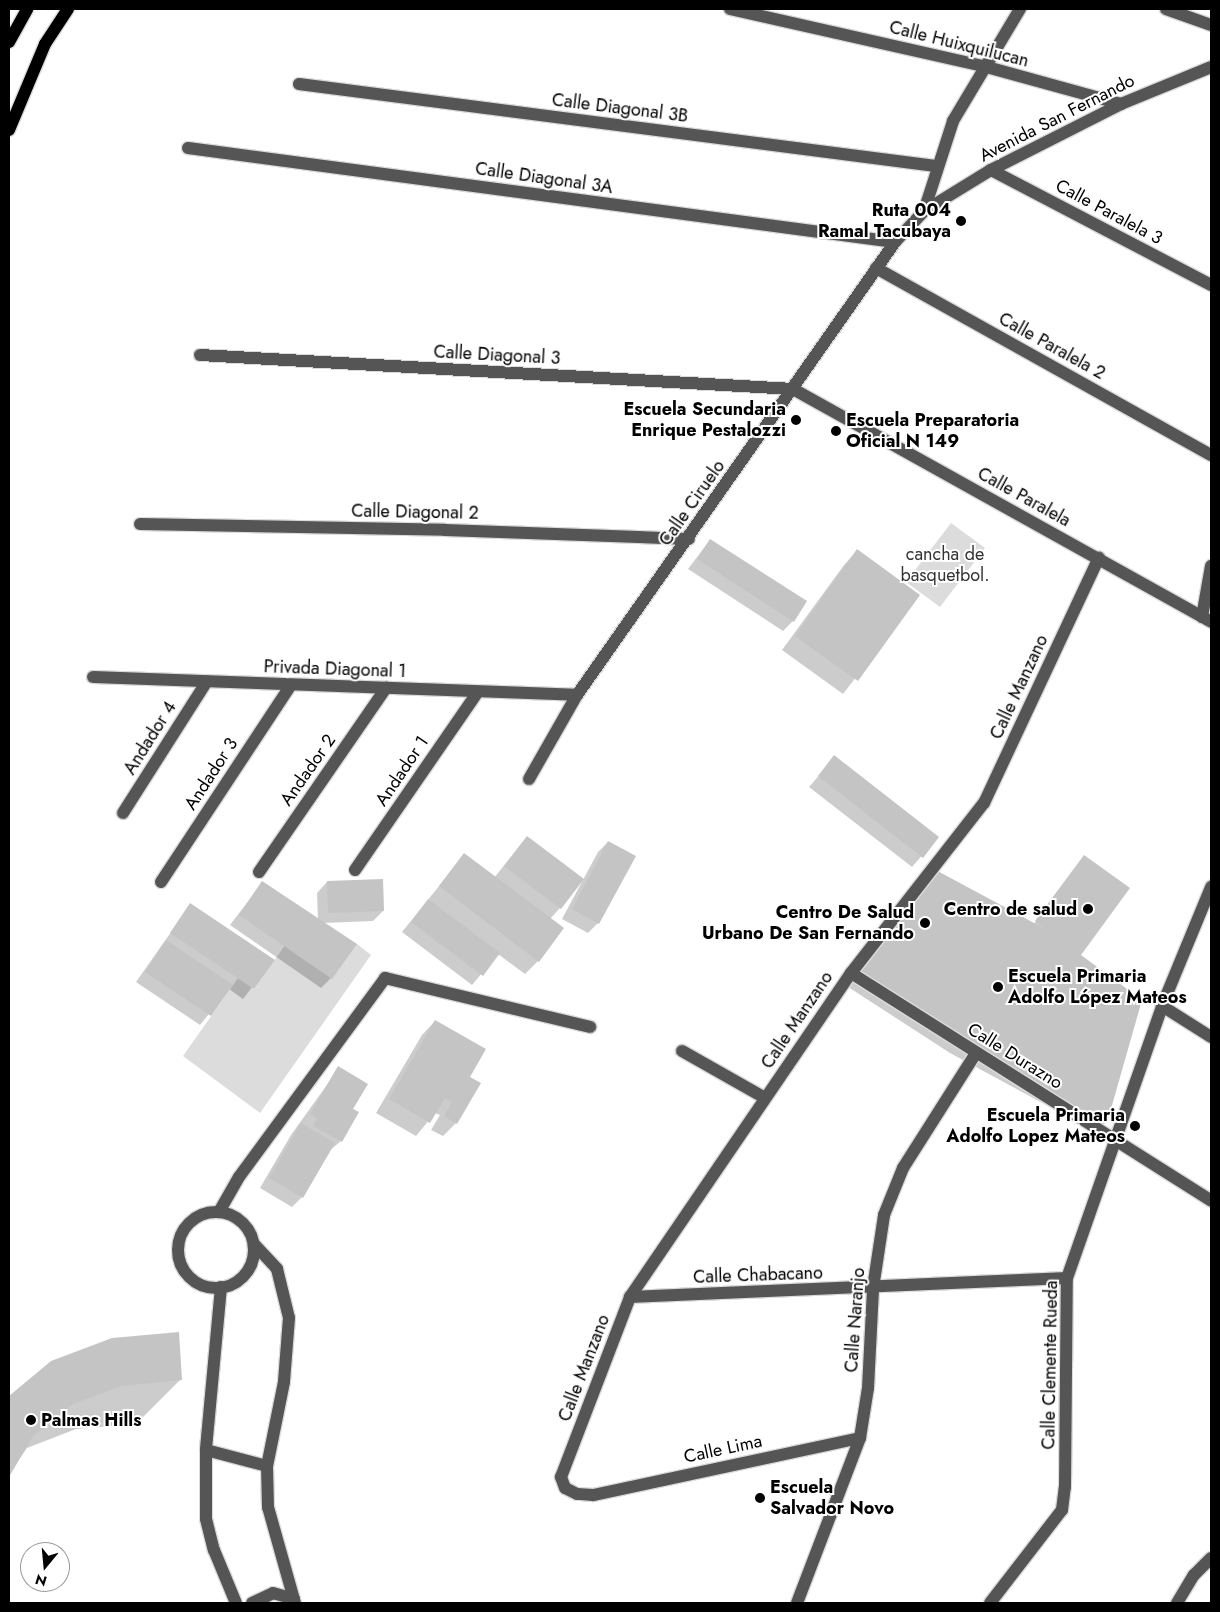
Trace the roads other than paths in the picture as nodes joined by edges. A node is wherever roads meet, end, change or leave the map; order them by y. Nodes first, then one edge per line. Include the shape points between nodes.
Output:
1 (27, 9) edge
2 (68, 9) edge
3 (730, 9) edge
4 (1020, 9) edge
5 (1166, 9) edge
6 (1211, 25) edge
7 (9, 42) edge
8 (983, 66) junction
9 (1211, 67) edge
10 (299, 84) dead end
11 (1121, 104) junction
12 (9, 130) edge
13 (188, 148) dead end
14 (936, 166) junction
15 (991, 170) junction
16 (924, 211) junction
17 (895, 242) junction
18 (876, 268) junction
19 (1211, 285) edge
20 (200, 355) dead end
21 (793, 389) junction
22 (1211, 455) edge
23 (140, 524) dead end
24 (688, 540) junction
25 (1099, 558) junction
26 (1211, 566) edge
27 (1207, 619) edge
28 (92, 677) dead end
29 (206, 681) junction
30 (291, 685) junction
31 (386, 688) junction
32 (478, 692) junction
33 (577, 695) junction
34 (529, 779) dead end
35 (123, 813) dead end
36 (355, 870) dead end
37 (259, 872) dead end
38 (161, 882) dead end
39 (1211, 887) edge
40 (851, 973) junction
41 (1162, 1006) junction
42 (590, 1027) dead end
43 (1211, 1037) edge
44 (682, 1051) dead end
45 (976, 1053) junction
46 (765, 1098) junction
47 (1114, 1139) junction
48 (1211, 1201) edge
49 (219, 1212) junction
50 (254, 1244) junction
51 (1068, 1278) junction
52 (221, 1287) junction
53 (873, 1288) junction
54 (630, 1297) junction
55 (860, 1438) junction
56 (206, 1450) junction
57 (267, 1466) junction
58 (593, 1495) joint
59 (1211, 1558) edge
60 (294, 1601) edge
61 (236, 1603) edge
62 (252, 1603) edge
63 (797, 1603) edge
64 (990, 1603) edge
65 (1177, 1603) edge

1 - 7 main road
2 - 12 main road via 45,44
3 - 8 street, Calle Huixquilucan
4 - 8 street
5 - 6 street
8 - 11 street, Calle Huixquilucan
8 - 14 street via 953,121
9 - 11 street, Avenida San Fernando
10 - 14 street, Calle Diagonal 3B
11 - 15 street, Avenida San Fernando
13 - 17 street, Calle Diagonal 3A
14 - 16 street
15 - 16 street, Avenida San Fernando
15 - 19 street, Calle Paralela 3
16 - 17 street, Calle Ciruelo
17 - 18 street, Calle Ciruelo
18 - 21 street, Calle Ciruelo
18 - 22 street, Calle Paralela 2
20 - 21 street, Calle Diagonal 3
21 - 24 street, Calle Ciruelo
21 - 25 street, Calle Paralela
23 - 24 street, Calle Diagonal 2 via 445,530
24 - 33 street, Calle Ciruelo
25 - 27 street, Calle Paralela
25 - 40 street, Calle Manzano via 984,803
26 - 27 street
28 - 29 street, Privada Diagonal 1
29 - 30 street, Privada Diagonal 1
29 - 35 street, Andador 4
30 - 31 street, Privada Diagonal 1
30 - 38 street, Andador 3
31 - 32 street, Privada Diagonal 1
31 - 37 street, Andador 2
32 - 33 street, Privada Diagonal 1
32 - 36 street, Andador 1
33 - 34 street, Calle Ciruelo
39 - 41 street, Calle Clemente Rueda
40 - 45 street, Calle Durazno
40 - 46 street, Calle Manzano
41 - 43 street
41 - 47 street, Calle Clemente Rueda
42 - 49 street via 385,978 238,1177
44 - 46 street
45 - 47 street, Calle Durazno
45 - 53 street, Calle Naranjo via 903,1168 884,1215
46 - 54 street, Calle Manzano
47 - 48 street, Calle Durazno
47 - 51 street, Calle Clemente Rueda
49 - 50 street via 242,1222
49 - 52 street via 195,1218 183,1232 178,1250 187,1274 208,1287
50 - 52 street via 250,1267 243,1277
50 - 57 street via 277,1269 289,1318 284,1382
51 - 53 street, Calle Chabacano
51 - 64 street, Calle Clemente Rueda via 1062,1510
52 - 56 street
53 - 54 street, Calle Chabacano
53 - 55 street, Calle Naranjo via 868,1388
54 - 58 street, Calle Manzano via 561,1476 565,1488 577,1494
55 - 58 street, Calle Lima
55 - 63 street, Calle Naranjo
56 - 57 street
56 - 61 street via 206,1519 214,1550
57 - 60 street via 268,1507
59 - 65 street via 1194,1575
60 - 62 street via 273,1593

